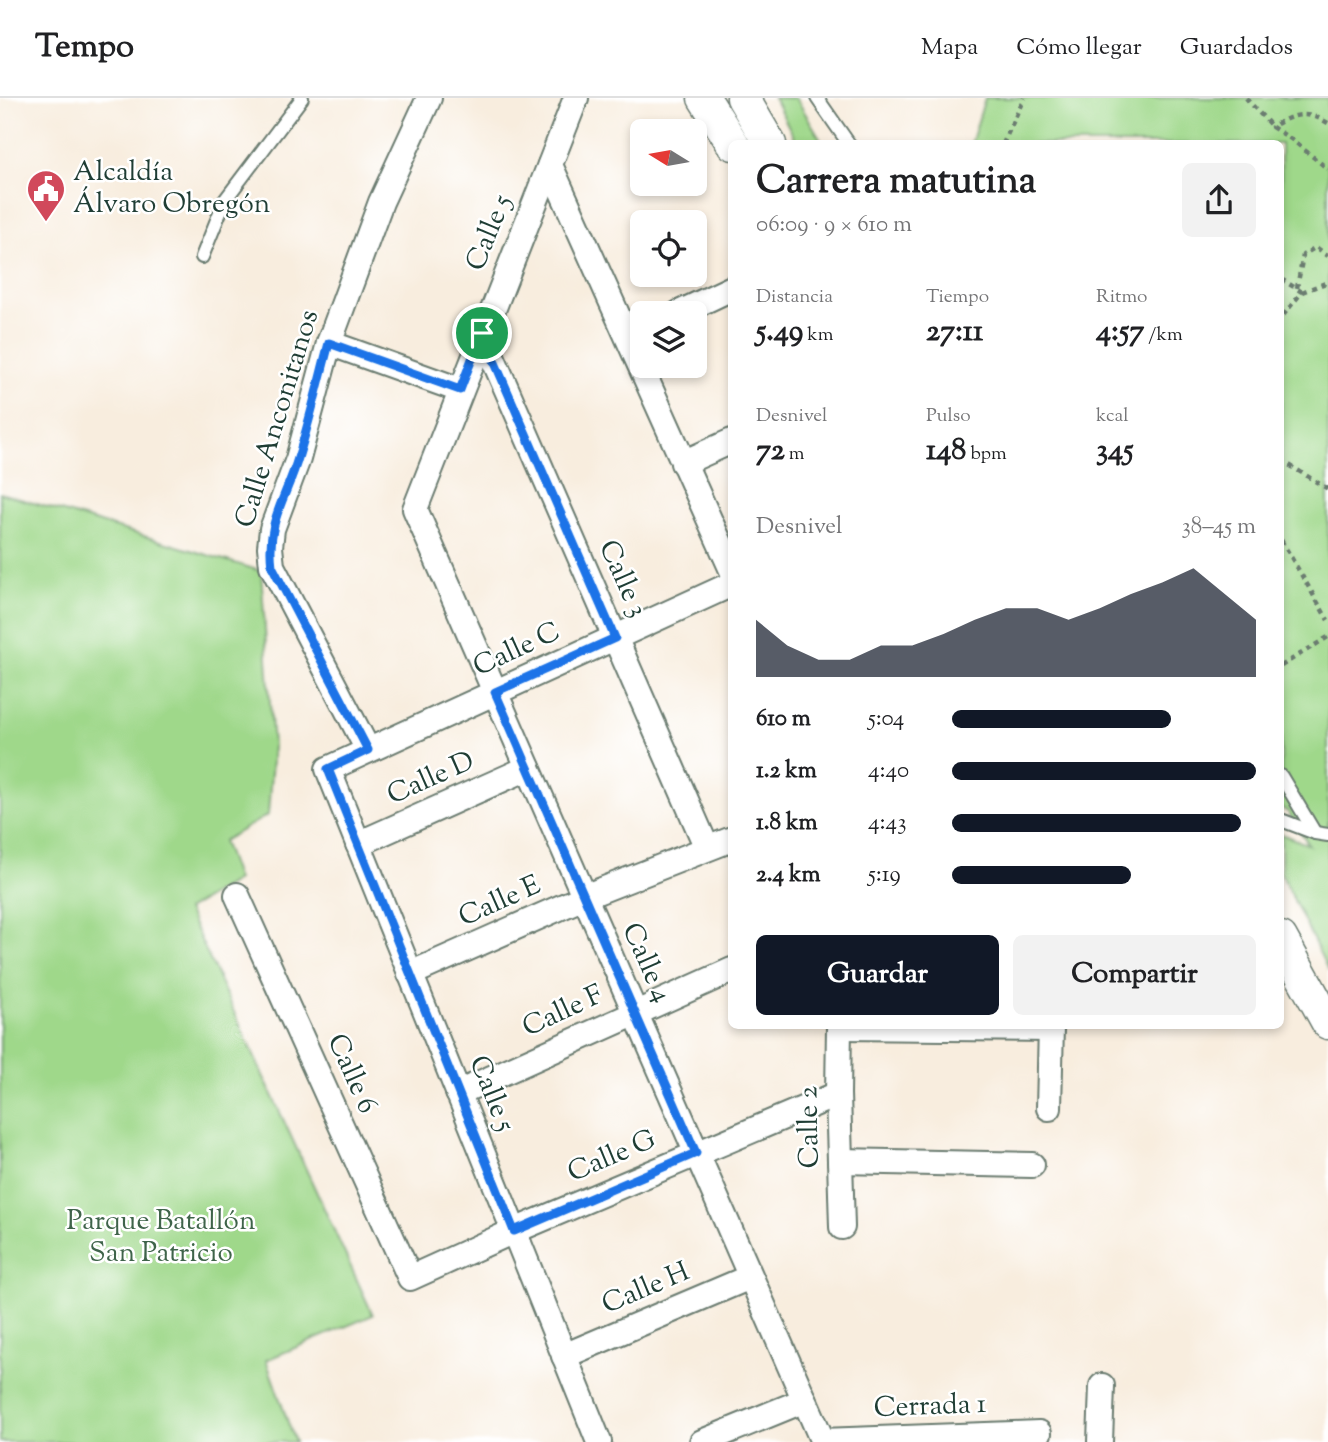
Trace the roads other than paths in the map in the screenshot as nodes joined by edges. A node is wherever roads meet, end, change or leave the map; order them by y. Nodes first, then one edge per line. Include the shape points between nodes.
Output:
1 (302, 98) edge
2 (429, 98) edge
3 (576, 98) edge
4 (704, 98) edge
5 (743, 98) edge
6 (817, 98) edge
7 (730, 140) edge
8 (769, 140) edge
9 (846, 140) edge
10 (550, 165) junction
11 (202, 257) dead end
12 (728, 290) edge
13 (704, 301) edge
14 (630, 325) edge
15 (482, 333) junction
16 (329, 343) junction
17 (651, 378) edge
18 (460, 390) junction
19 (728, 443) edge
20 (683, 463) junction
21 (415, 509) joint
22 (728, 561) edge
23 (728, 586) edge
24 (615, 638) junction
25 (495, 692) junction
26 (368, 750) junction
27 (528, 768) junction
28 (328, 769) joint
29 (1284, 781) edge
30 (1284, 821) edge
31 (1314, 833) junction
32 (1328, 835) edge
33 (728, 840) edge
34 (358, 844) junction
35 (707, 848) junction
36 (237, 895) dead end
37 (584, 897) junction
38 (1284, 943) edge
39 (728, 972) edge
40 (410, 974) junction
41 (635, 1012) junction
42 (1328, 1023) edge
43 (839, 1029) edge
44 (1051, 1029) edge
45 (458, 1093) junction
46 (838, 1094) junction
47 (1049, 1108) dead end
48 (696, 1153) junction
49 (840, 1161) junction
50 (1032, 1165) dead end
51 (842, 1227) dead end
52 (514, 1231) junction
53 (750, 1277) junction
54 (410, 1278) joint
55 (564, 1356) junction
56 (1102, 1386) dead end
57 (805, 1401) junction
58 (1039, 1433) dead end
59 (822, 1441) edge
60 (599, 1442) edge
61 (702, 1442) edge
62 (1100, 1442) edge

1 - 11 lane via 225,200
2 - 16 street, Calle Anconitanos via 381,202
3 - 10 street, Calle 5
4 - 7 street
5 - 8 street
6 - 9 lane
10 - 14 street
10 - 15 street, Calle 5
12 - 13 street
15 - 18 street, Calle 5
15 - 24 street, Calle 3
16 - 18 street
16 - 26 street, Calle Anconitanos via 270,547 272,566
17 - 20 street
18 - 21 street, Calle 5
19 - 20 street
20 - 22 street
21 - 25 street, Calle 4
23 - 24 street, Calle C
24 - 25 street, Calle C
24 - 35 street, Calle 3
25 - 26 street, Calle C
25 - 27 street, Calle 4
26 - 28 street, Calle C
27 - 34 street, Calle D
27 - 37 street, Calle 4
28 - 34 street, Calle 5
29 - 31 lane
30 - 31 lane
31 - 32 lane
33 - 35 street, Calle E
34 - 40 street, Calle 5
35 - 37 street, Calle E
36 - 54 street, Calle 6
37 - 40 street, Calle E
37 - 41 street, Calle 4
38 - 42 street
39 - 41 street, Calle F
40 - 45 street, Calle 5
41 - 45 street, Calle F
41 - 48 street, Calle 4
43 - 46 street, Calle 2
44 - 47 street
45 - 52 street, Calle 5
46 - 48 street, Calle G
46 - 49 street, Calle 2
48 - 52 street, Calle G
48 - 53 street, Calle 4
49 - 50 street
49 - 51 street, Calle 2
52 - 54 street, Calle G
52 - 55 street, Calle 5
53 - 55 street, Calle H
53 - 57 street, Calle 4
55 - 60 street, Calle 5
56 - 62 street
57 - 59 street, Calle 4
57 - 61 street
58 - 59 street, Cerrada 1

